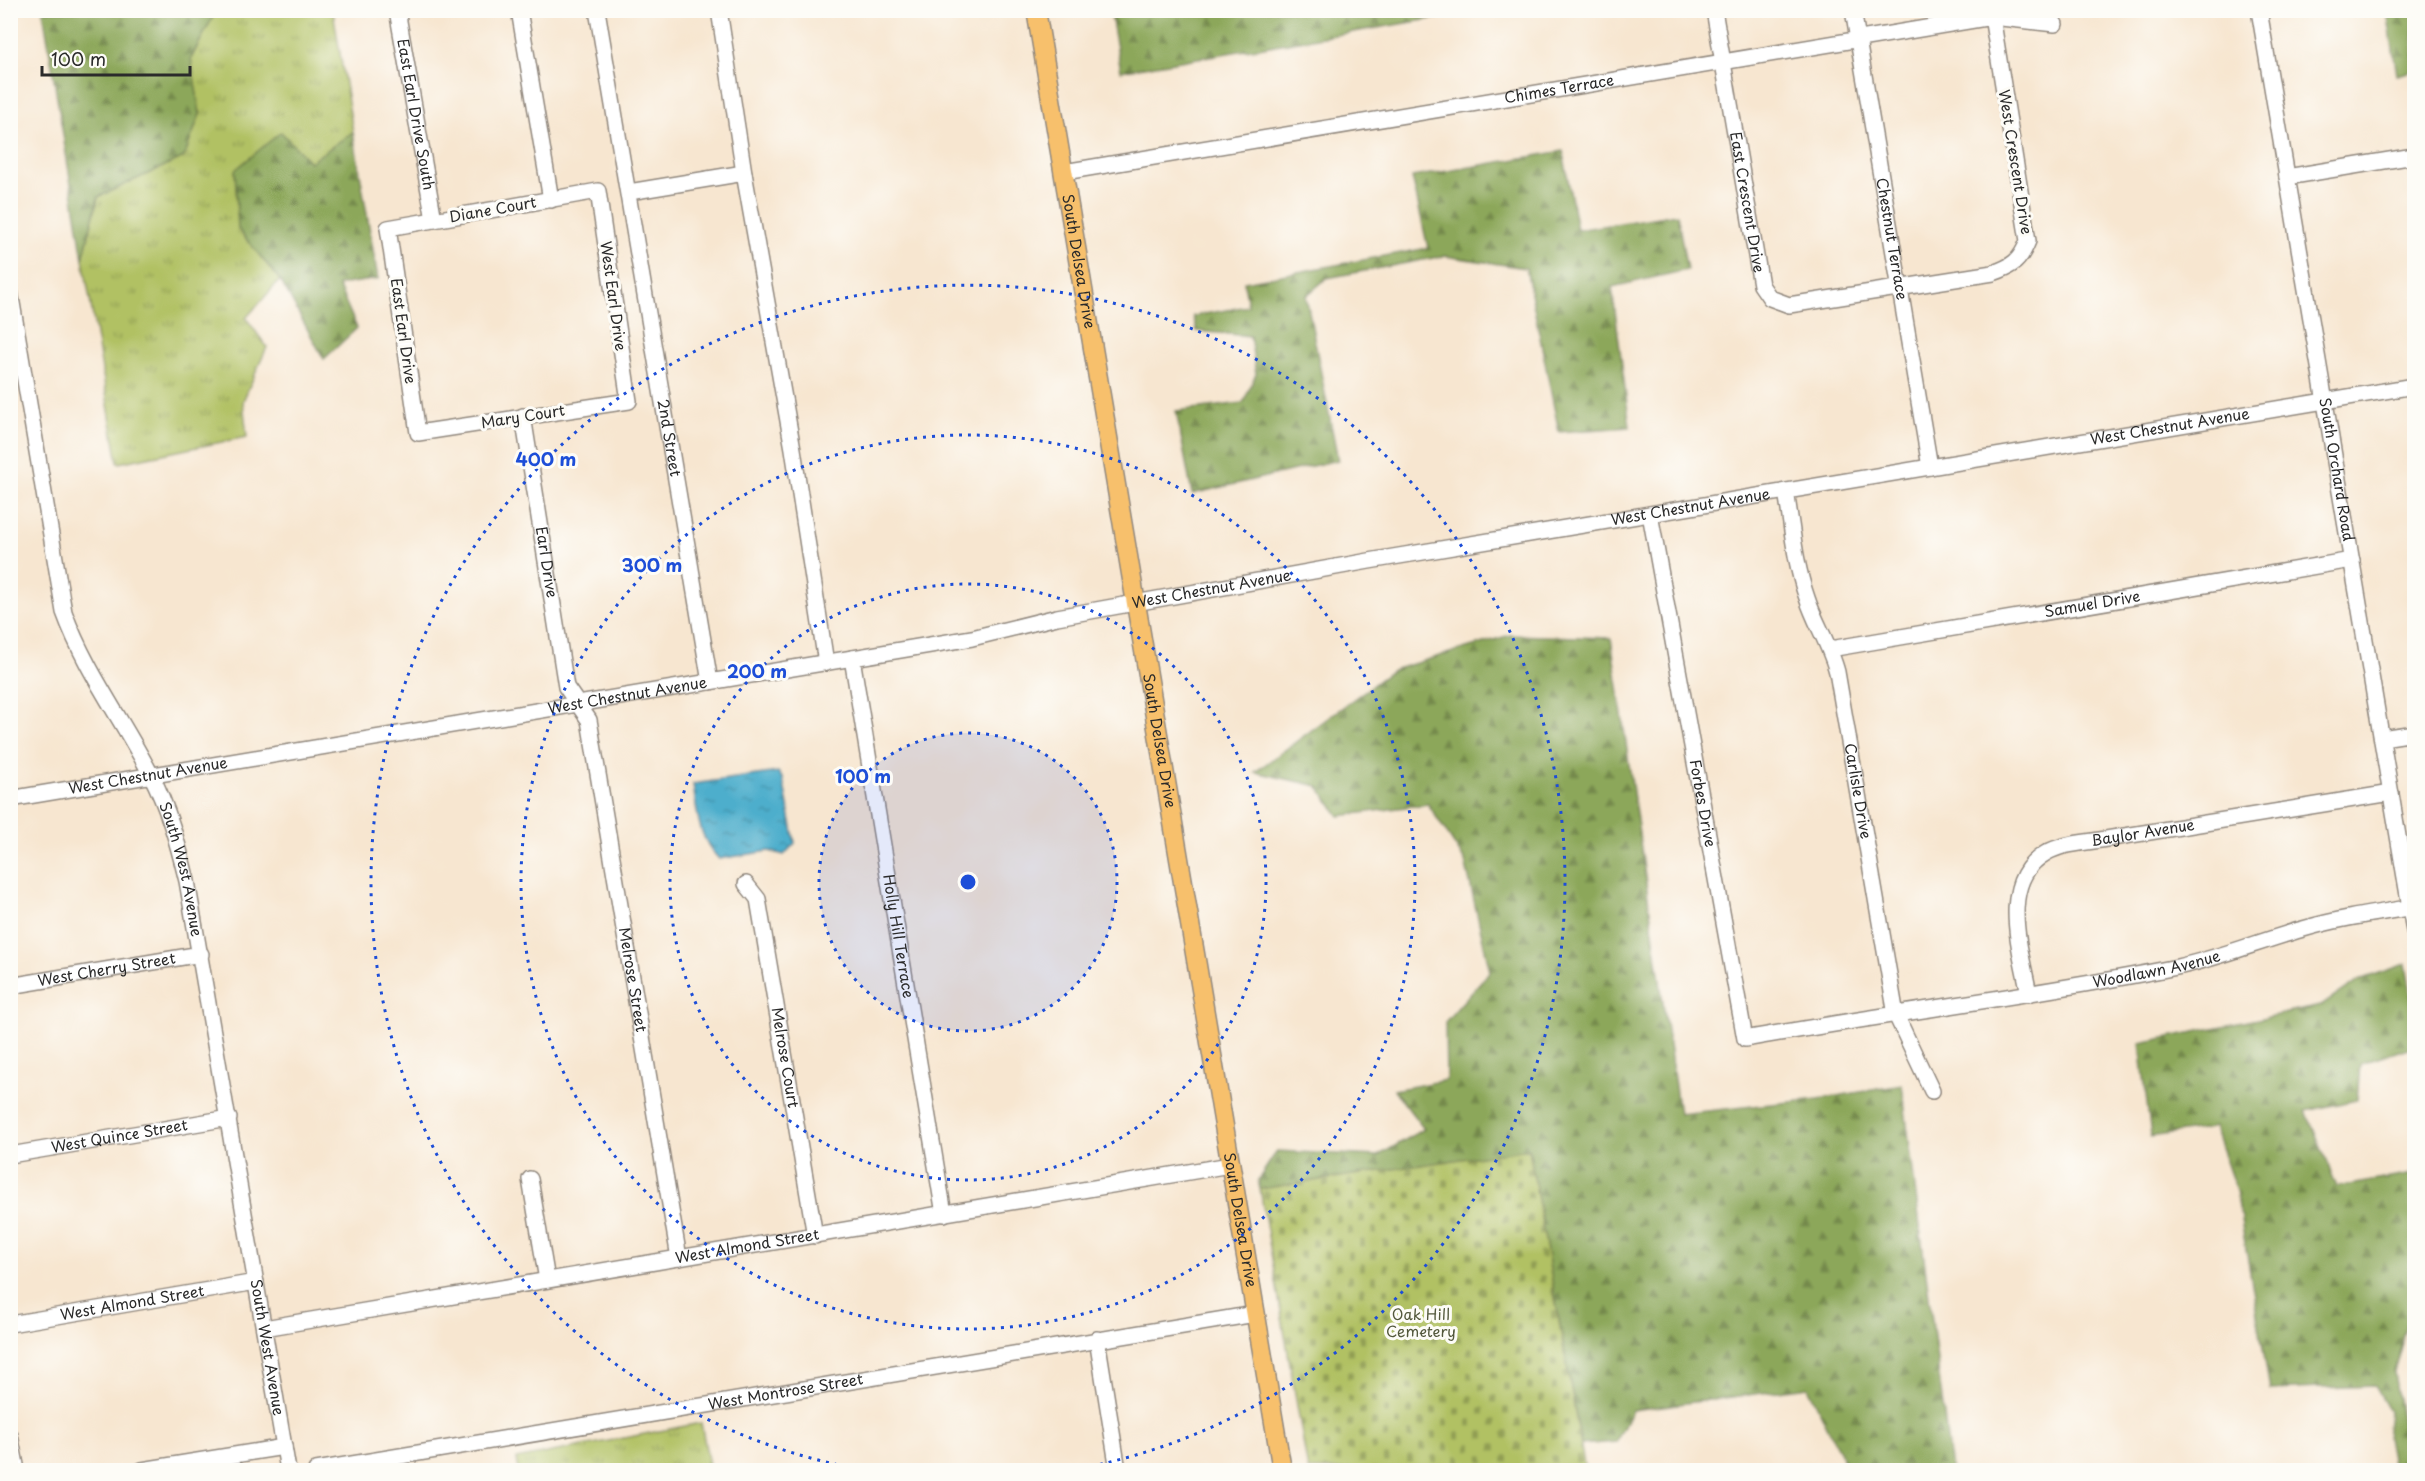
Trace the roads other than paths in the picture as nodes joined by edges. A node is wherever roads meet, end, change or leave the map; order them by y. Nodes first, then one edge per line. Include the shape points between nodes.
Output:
1 (397, 10) edge
2 (519, 10) edge
3 (597, 10) edge
4 (719, 10) edge
5 (1036, 10) edge
6 (1714, 10) edge
7 (1853, 10) edge
8 (2259, 10) edge
9 (1991, 14) edge
10 (2055, 24) dead end
11 (1857, 39) junction
12 (1723, 61) junction
13 (2415, 156) edge
14 (1064, 172) junction
15 (744, 173) junction
16 (2287, 177) junction
17 (598, 191) joint
18 (629, 192) junction
19 (551, 200) junction
20 (434, 220) junction
21 (388, 228) joint
22 (1898, 288) junction
23 (10, 291) edge
24 (2415, 386) edge
25 (629, 401) joint
26 (2325, 401) junction
27 (523, 416) junction
28 (418, 433) joint
29 (1930, 467) junction
30 (1786, 491) junction
31 (1650, 514) junction
32 (2352, 560) junction
33 (1136, 602) junction
34 (1830, 649) junction
35 (852, 658) junction
36 (826, 663) junction
37 (710, 682) junction
38 (579, 704) junction
39 (2415, 733) edge
40 (2382, 738) junction
41 (151, 776) junction
42 (2391, 793) junction
43 (10, 799) edge
44 (746, 884) dead end
45 (2413, 908) edge
46 (2415, 931) edge
47 (201, 954) junction
48 (10, 986) edge
49 (2029, 994) junction
50 (1896, 1015) junction
51 (1800, 1029) joint
52 (1932, 1091) dead end
53 (229, 1118) junction
54 (10, 1155) edge
55 (1230, 1165) junction
56 (530, 1179) dead end
57 (944, 1214) junction
58 (815, 1236) junction
59 (679, 1258) junction
60 (547, 1280) junction
61 (256, 1282) junction
62 (1255, 1314) junction
63 (10, 1323) edge
64 (264, 1328) junction
65 (1097, 1340) junction
66 (10, 1435) edge
67 (284, 1447) junction
68 (17, 1470) edge
69 (142, 1470) edge
70 (288, 1470) edge
71 (316, 1470) edge
72 (1118, 1470) edge
73 (1282, 1470) edge

1 - 20 street, East Earl Drive South
2 - 19 street
3 - 18 street, 2nd Street
4 - 15 street
5 - 14 main road, South Delsea Drive
6 - 12 street, East Crescent Drive
7 - 11 street, Chestnut Terrace
8 - 16 street, South Orchard Road
9 - 10 street, Chimes Terrace
9 - 11 street, Chimes Terrace
9 - 22 street, West Crescent Drive via 2028,241 2022,257 2003,270
11 - 12 street, Chimes Terrace
11 - 22 street, Chestnut Terrace
12 - 14 street, Chimes Terrace
12 - 22 street, East Crescent Drive via 1764,292 1789,305
13 - 16 street
14 - 33 main road, South Delsea Drive
15 - 18 street
15 - 36 street via 794,449
16 - 26 street, South Orchard Road
17 - 19 street, Diane Court
17 - 25 street, West Earl Drive
18 - 37 street, 2nd Street
19 - 20 street, Diane Court
20 - 21 street, Diane Court
21 - 28 street, East Earl Drive
22 - 29 street, Chestnut Terrace
23 - 41 street, South West Avenue via 64,612 79,651
24 - 26 street, West Chestnut Avenue
25 - 27 street, Mary Court
26 - 29 street, West Chestnut Avenue
26 - 32 street, South Orchard Road
27 - 28 street, Mary Court
27 - 38 street, Earl Drive via 566,687
29 - 30 street, West Chestnut Avenue
30 - 31 street, West Chestnut Avenue
30 - 34 street, Carlisle Drive via 1802,583
31 - 33 street, West Chestnut Avenue
31 - 51 street, Forbes Drive via 1746,1039
32 - 34 street, Samuel Drive
32 - 40 street, South Orchard Road
33 - 35 street, West Chestnut Avenue via 972,638
33 - 55 main road, South Delsea Drive
34 - 50 street, Carlisle Drive via 1844,709
35 - 36 street, West Chestnut Avenue
35 - 57 street, Holly Hill Terrace
36 - 37 street, West Chestnut Avenue
37 - 38 street, West Chestnut Avenue
38 - 41 street, West Chestnut Avenue
38 - 59 street, Melrose Street via 589,720
39 - 40 street
40 - 42 street, South Orchard Road
41 - 43 street, West Chestnut Avenue
41 - 47 street, South West Avenue via 177,841
42 - 45 street, South Orchard Road
42 - 49 street, Baylor Avenue via 2046,852 2027,871 2016,900
44 - 58 street, Melrose Court via 758,899
45 - 46 street, South Orchard Road
45 - 49 street, Woodlawn Avenue via 2302,929 2197,963
47 - 48 street, West Cherry Street
47 - 53 street, South West Avenue
49 - 50 street, Woodlawn Avenue
50 - 51 street, Woodlawn Avenue
50 - 52 street, Carlisle Drive
53 - 54 street, West Quince Street
53 - 61 street, South West Avenue
55 - 57 street, West Almond Street
55 - 62 main road, South Delsea Drive
56 - 60 street
57 - 58 street, West Almond Street
58 - 59 street, West Almond Street
59 - 60 street, West Almond Street
60 - 64 street, West Almond Street
61 - 63 street, West Almond Street
61 - 64 street, South West Avenue
62 - 65 street, West Montrose Street
62 - 73 main road, South Delsea Drive
64 - 67 street, South West Avenue
65 - 71 street, West Montrose Street
65 - 72 street
66 - 68 street
67 - 69 street
67 - 70 street, South West Avenue

